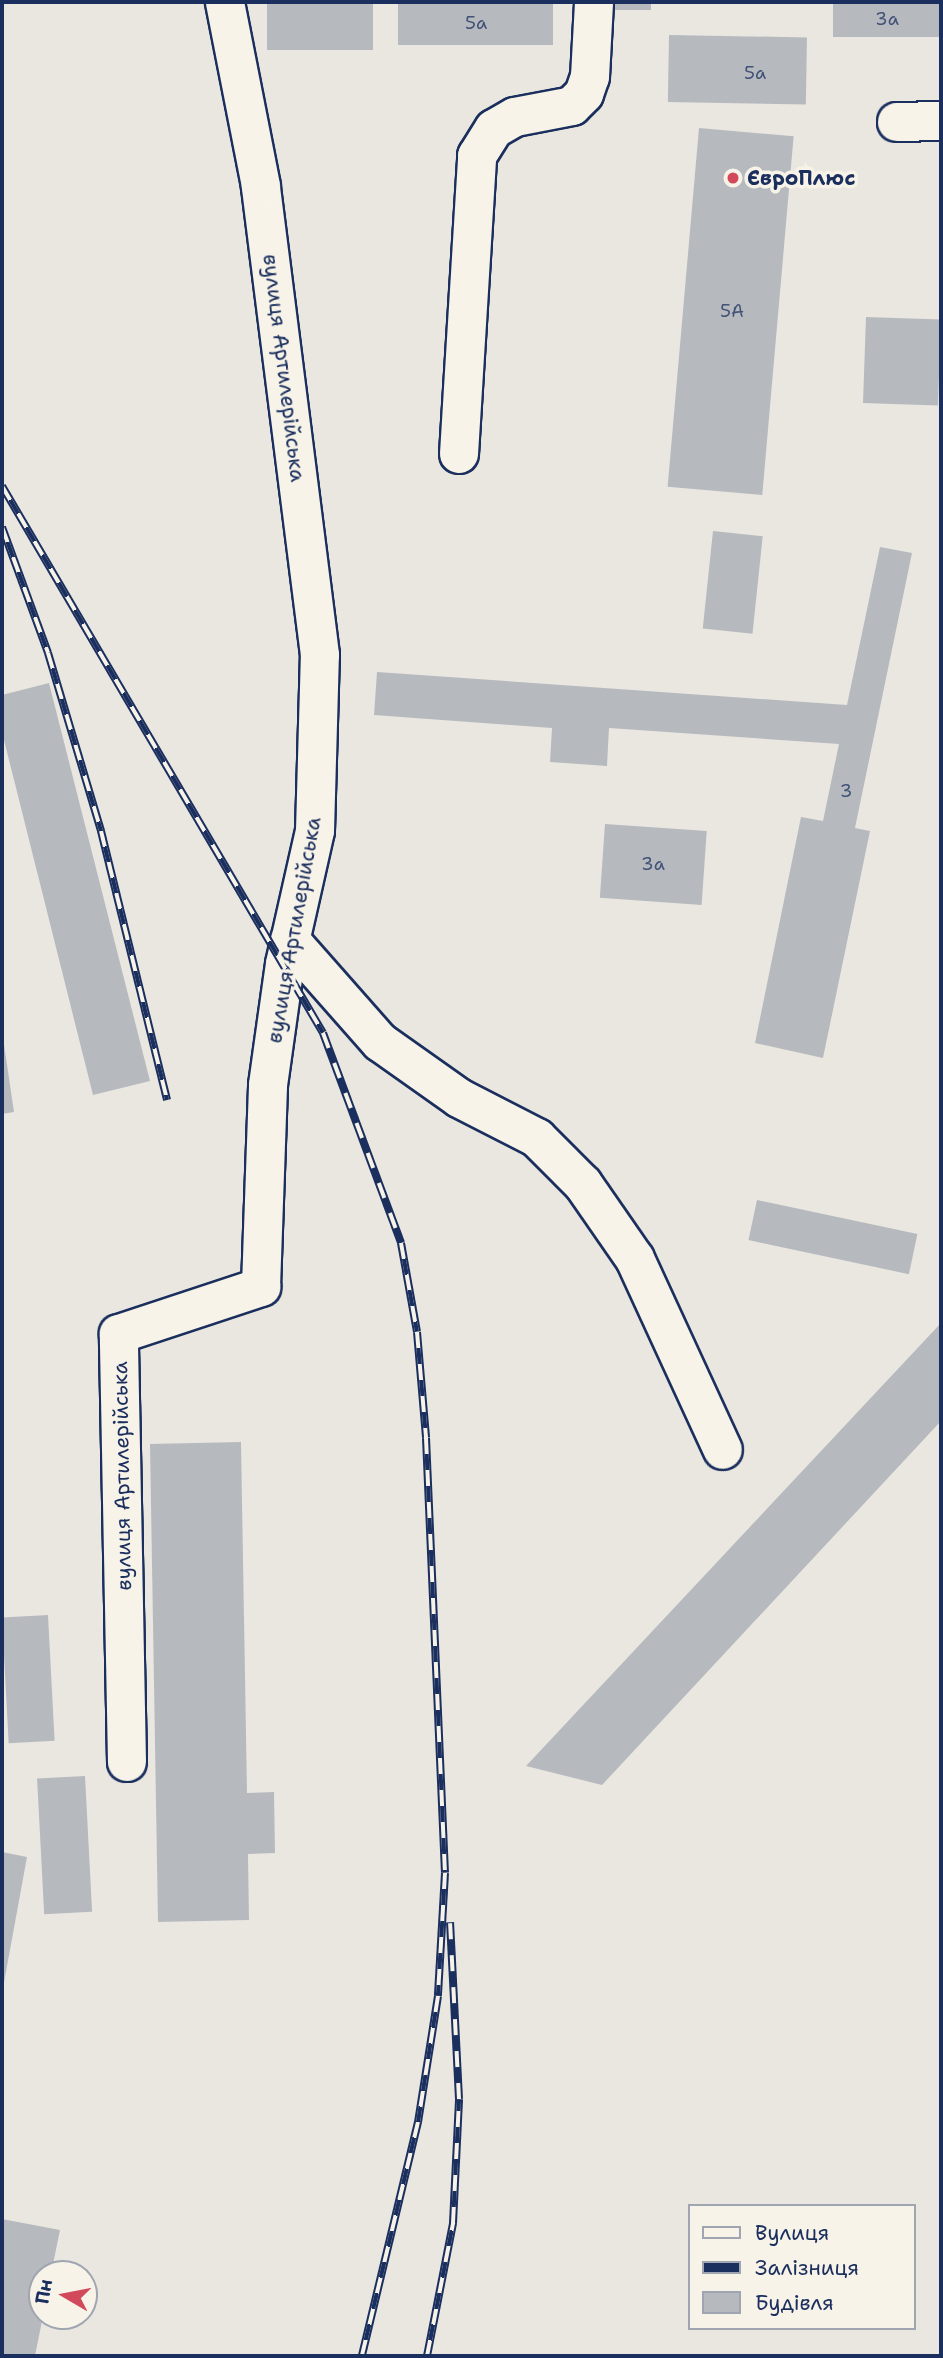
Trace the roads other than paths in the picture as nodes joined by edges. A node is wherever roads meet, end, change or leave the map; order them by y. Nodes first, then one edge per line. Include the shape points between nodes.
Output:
1 (225, 2) edge
2 (594, 2) edge
3 (941, 121) edge
4 (897, 122) dead end
5 (458, 454) dead end
6 (290, 940) junction
7 (723, 1450) dead end
8 (127, 1762) dead end

1 - 6 lane, вулиця Артилерійська via 261,186 320,655 315,831
2 - 5 lane via 590,77 584,94 572,106 515,117 494,129 477,156
3 - 4 lane
6 - 7 lane via 380,1042 459,1098 537,1138 583,1184 635,1259
6 - 8 lane, вулиця Артилерійська via 268,1085 261,1287 119,1334

